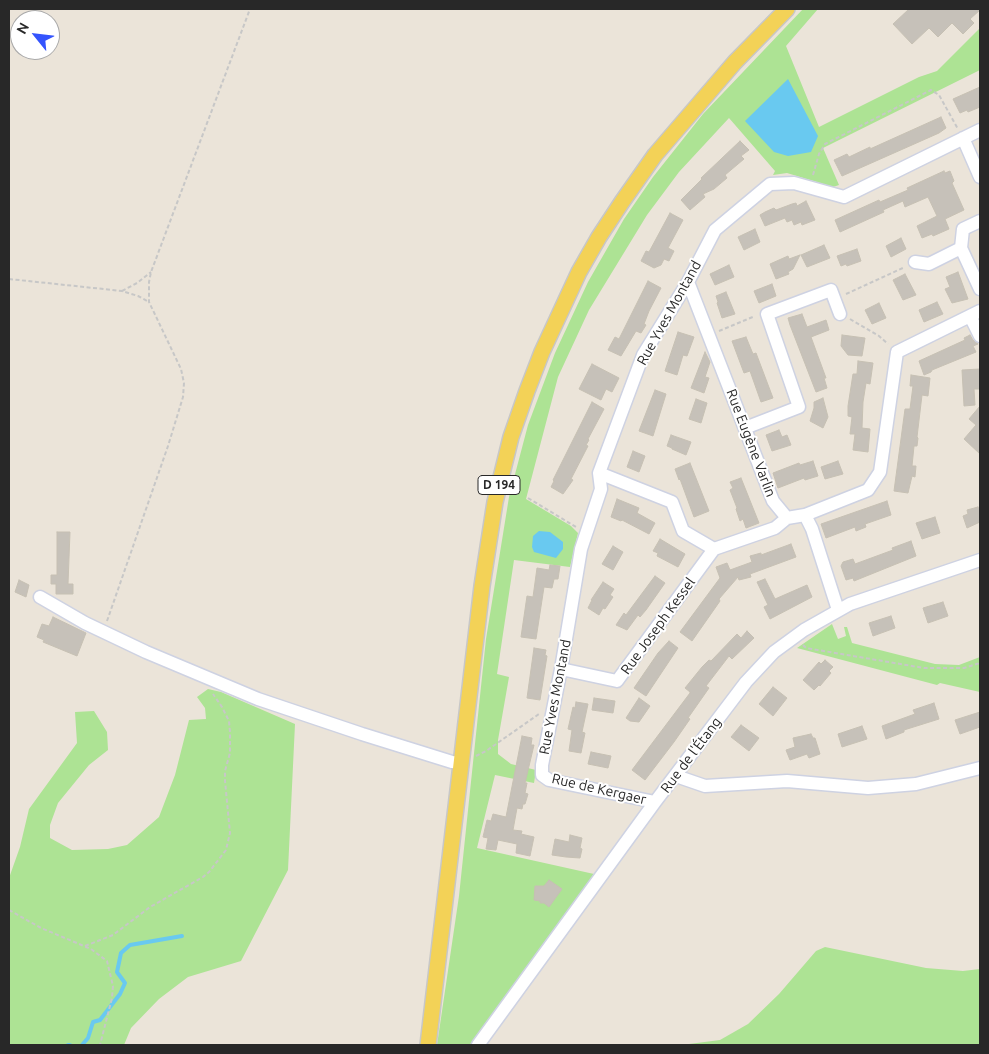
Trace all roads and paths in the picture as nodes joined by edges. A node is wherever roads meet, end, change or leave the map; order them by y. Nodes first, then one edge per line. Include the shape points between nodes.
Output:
1 (250, 9) edge
2 (786, 9) edge
3 (980, 130) edge
4 (963, 138) junction
5 (980, 177) edge
6 (810, 187) junction
7 (980, 221) edge
8 (961, 248) junction
9 (915, 262) joint
10 (151, 272) junction
11 (9, 279) edge
12 (688, 282) junction
13 (980, 289) edge
14 (122, 291) junction
15 (834, 299) junction
16 (149, 302) junction
17 (975, 313) edge
18 (766, 314) junction
19 (840, 314) joint
20 (709, 335) junction
21 (980, 336) edge
22 (897, 352) junction
23 (745, 428) junction
24 (599, 473) junction
25 (528, 498) dead end
26 (805, 515) junction
27 (787, 518) junction
28 (586, 534) junction
29 (714, 549) junction
30 (980, 560) edge
31 (40, 597) dead end
32 (838, 610) junction
33 (103, 631) junction
34 (793, 638) junction
35 (980, 663) edge
36 (561, 669) junction
37 (197, 674) junction
38 (555, 703) junction
39 (461, 763) junction
40 (980, 768) edge
41 (542, 775) joint
42 (676, 776) junction
43 (655, 802) junction
44 (9, 910) edge
45 (85, 946) junction
46 (100, 1045) edge
47 (428, 1045) edge
48 (478, 1045) edge

1 - 10 path
2 - 39 main road, D 194 via 735,62 655,155 599,237 542,352 511,437 495,502
3 - 4 street, Rue Yves Montand
4 - 5 street
4 - 6 street, Rue Yves Montand via 844,197
4 - 6 path via 939,96 931,90 825,144
6 - 12 street, Rue Yves Montand via 794,182 770,184 715,230
7 - 8 street via 963,229
8 - 9 street via 929,264
8 - 13 street
9 - 15 path
10 - 14 path
10 - 16 path
11 - 14 path
12 - 20 street, Rue Eugène Varlin
12 - 24 street, Rue Yves Montand via 643,355
14 - 16 path
15 - 18 street via 831,290
15 - 19 street
16 - 33 path via 181,369 183,397
17 - 21 street
17 - 22 street
18 - 20 path
18 - 23 street via 799,407
19 - 22 path via 879,336
20 - 23 street, Rue Eugène Varlin
22 - 26 street via 880,472 868,490
23 - 27 street, Rue Eugène Varlin via 774,501
24 - 28 street, Rue Yves Montand via 602,489
24 - 29 street via 672,502 683,531
25 - 28 path
26 - 27 street
26 - 32 street
27 - 29 street via 775,528
28 - 36 street, Rue Yves Montand
29 - 36 street, Rue Joseph Kessel via 617,681
30 - 32 street, Rue de l'Étang
31 - 33 street
32 - 34 street, Rue de l'Étang
33 - 37 street
34 - 35 path via 806,648 924,668 964,668
34 - 42 street, Rue de l'Étang via 774,652 746,682
36 - 38 street, Rue Yves Montand
37 - 39 street via 296,712
37 - 45 path via 229,721 230,753 224,781 230,833 226,850 203,877 150,907 113,935
38 - 39 path via 486,751
38 - 41 street, Rue Yves Montand
39 - 47 main road, D 194
40 - 42 street via 916,784 868,788 787,781 705,786
41 - 43 street, Rue de Kergaer via 549,780
42 - 43 street, Rue de l'Étang
43 - 48 street, Rue de l'Étang
44 - 45 path via 41,928
45 - 46 path via 107,962 113,986

